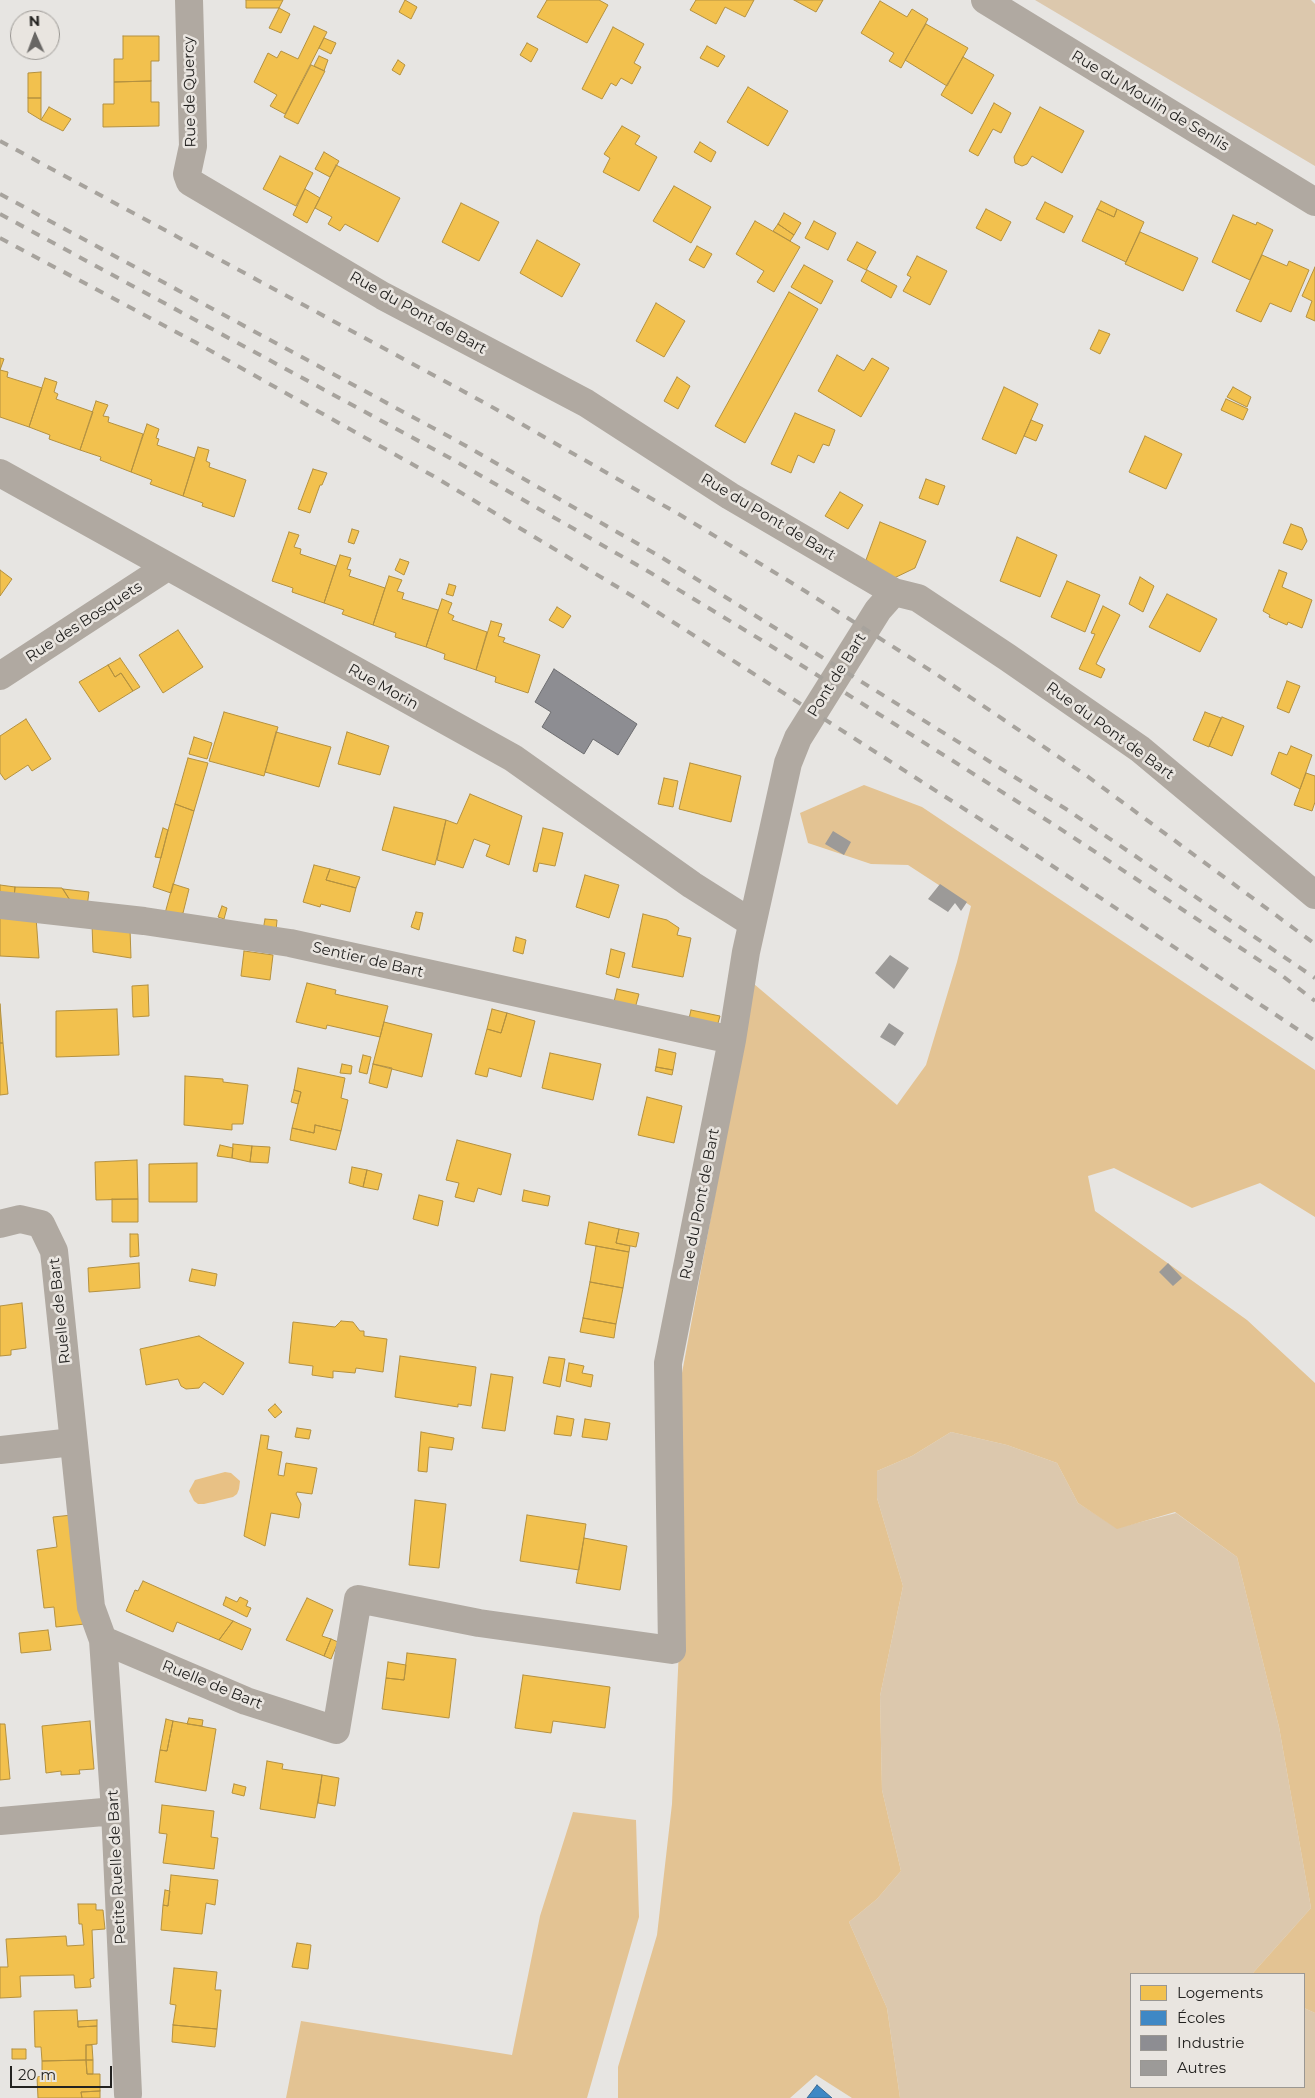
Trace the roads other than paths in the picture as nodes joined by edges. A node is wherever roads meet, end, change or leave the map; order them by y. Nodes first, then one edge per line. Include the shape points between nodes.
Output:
1 (189, 0) edge
2 (985, 0) edge
3 (190, 182) joint
4 (1315, 202) edge
5 (0, 473) edge
6 (167, 568) junction
7 (894, 592) junction
8 (0, 676) edge
9 (788, 763) joint
10 (1315, 894) edge
11 (0, 905) edge
12 (752, 923) junction
13 (732, 1040) junction
14 (0, 1224) edge
15 (73, 1442) junction
16 (0, 1450) edge
17 (103, 1640) junction
18 (672, 1650) joint
19 (115, 1811) junction
20 (0, 1821) edge
21 (128, 2094) dead end

1 - 3 street, Rue de Quercy via 193,146 187,174
2 - 4 street, Rue du Moulin de Senlis
3 - 7 street, Rue du Pont de Bart via 384,296 586,403 730,496
5 - 6 street, Rue Morin
6 - 8 street, Rue des Bosquets
6 - 12 street, Rue Morin via 513,758 692,885
7 - 9 street, Pont de Bart via 878,610 798,738
7 - 10 street, Rue du Pont de Bart via 918,598 1140,749
9 - 12 street, Rue du Pont de Bart
11 - 13 street, Sentier de Bart via 290,942
12 - 13 street, Rue du Pont de Bart
13 - 18 street, Rue du Pont de Bart via 668,1363
14 - 15 street, Ruelle de Bart via 20,1220 41,1224 54,1251
15 - 16 street
15 - 17 street, Ruelle de Bart via 91,1607
17 - 18 street, Ruelle de Bart via 246,1701 336,1730 358,1599 479,1623
17 - 19 street, Petite Ruelle de Bart
19 - 20 street
19 - 21 street, Petite Ruelle de Bart

